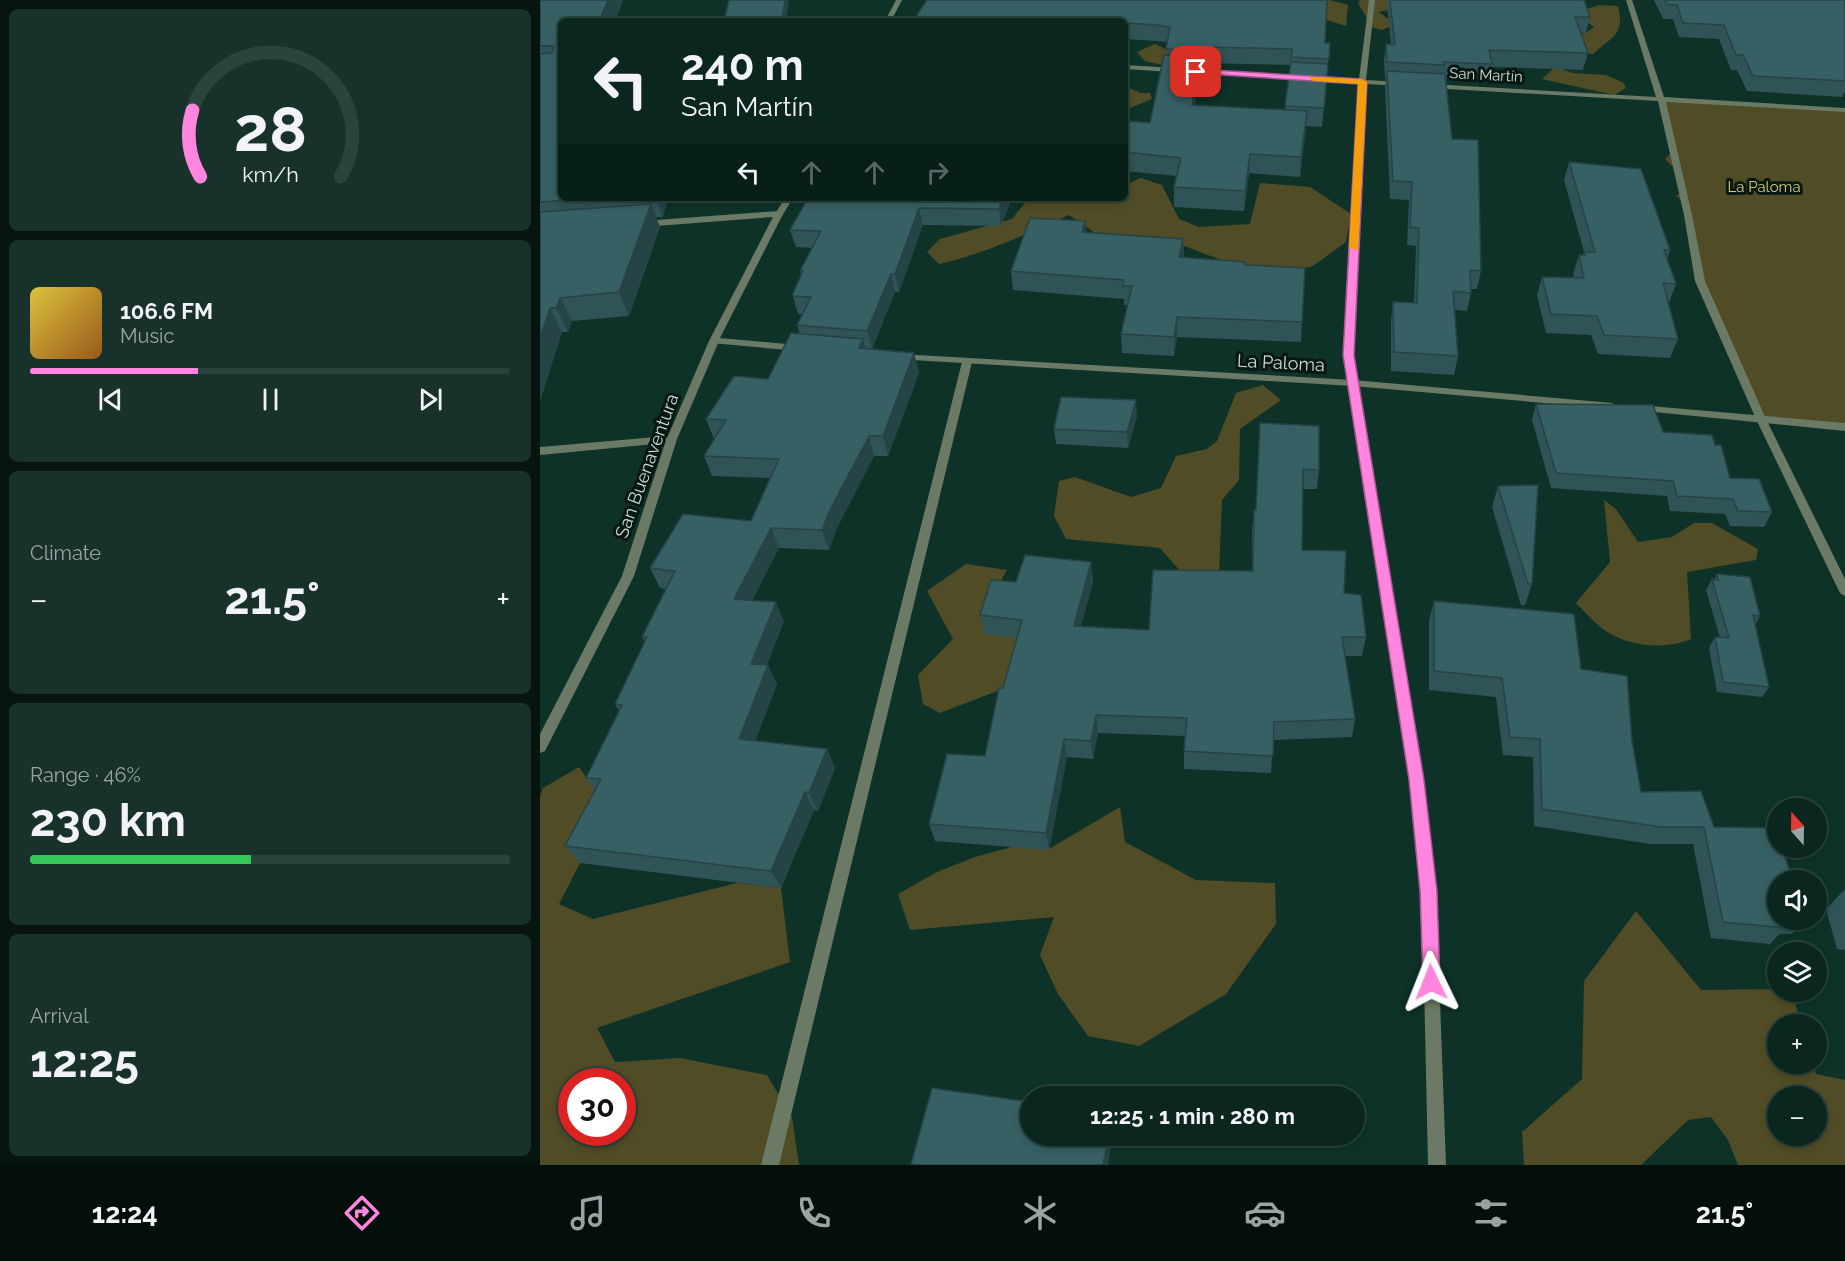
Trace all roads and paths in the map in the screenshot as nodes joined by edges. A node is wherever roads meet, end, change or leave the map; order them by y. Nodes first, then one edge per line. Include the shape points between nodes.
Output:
1 (899, 0) edge
2 (1372, 0) edge
3 (1629, 0) edge
4 (890, 18) edge
5 (1128, 67) edge
6 (1362, 82) junction
7 (1410, 85) edge
8 (1422, 85) edge
9 (1661, 99) junction
10 (1845, 110) edge
11 (787, 201) edge
12 (779, 214) junction
13 (636, 225) edge
14 (714, 341) junction
15 (806, 349) edge
16 (886, 356) edge
17 (966, 362) junction
18 (1353, 383) junction
19 (1761, 419) junction
20 (1845, 427) edge
21 (672, 439) junction
22 (540, 451) edge
23 (1845, 591) edge
24 (540, 747) edge
25 (770, 1165) edge
26 (1437, 1165) edge

1 - 4 street
2 - 6 street
3 - 9 street
5 - 6 street
6 - 7 street
6 - 18 street via 1349,355
8 - 9 street, San Martín
9 - 10 street, San Martín
9 - 19 street via 1700,281
11 - 12 street, San Buenaventura
12 - 13 street
12 - 14 street, San Buenaventura
14 - 15 street
14 - 21 street, San Buenaventura
16 - 17 street, La Paloma
17 - 18 street, La Paloma
17 - 25 street
18 - 19 street, La Paloma
18 - 26 street via 1417,780 1426,869
19 - 20 street, La Paloma
19 - 23 street
21 - 22 street
21 - 24 street, San Buenaventura via 628,576

